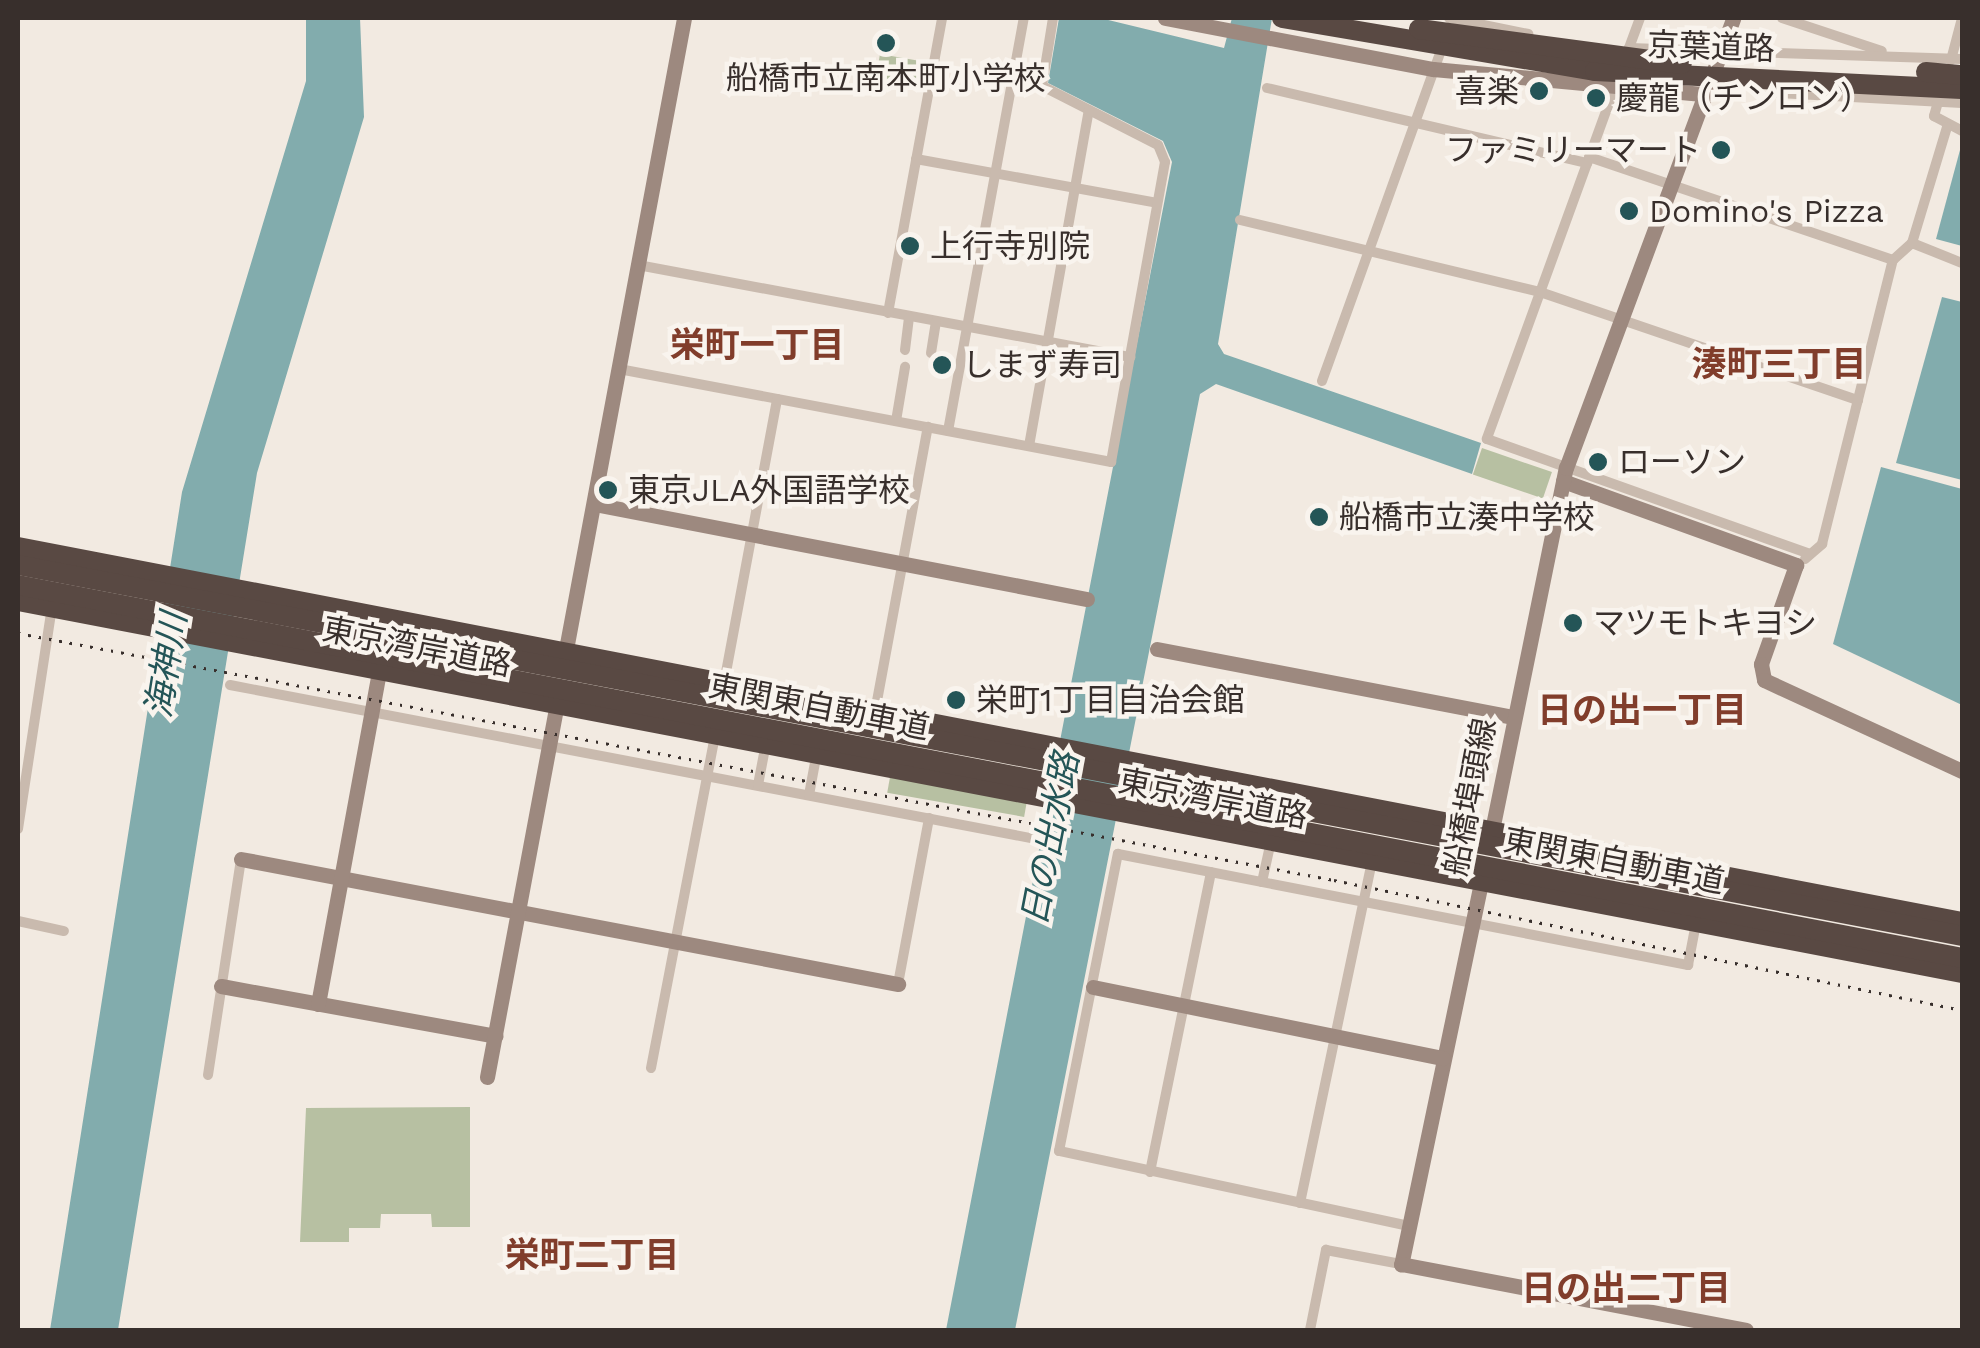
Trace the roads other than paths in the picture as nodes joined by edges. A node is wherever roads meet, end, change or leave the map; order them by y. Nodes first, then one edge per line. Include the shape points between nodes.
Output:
1 (684, 18) edge
2 (942, 18) edge
3 (1024, 18) edge
4 (1052, 18) edge
5 (1165, 18) edge
6 (1282, 18) edge
7 (1358, 18) edge
8 (1452, 18) edge
9 (1640, 18) edge
10 (1733, 18) edge
11 (1782, 18) edge
12 (1962, 18) edge
13 (1629, 48) junction
14 (1720, 54) junction
15 (1892, 55) junction
16 (1959, 64) edge
17 (1433, 69) junction
18 (1266, 88) dead end
19 (1614, 88) junction
20 (1962, 89) edge
21 (1777, 93) dead end
22 (1705, 94) junction
23 (1939, 100) junction
24 (1962, 104) edge
25 (1088, 110) junction
26 (1415, 123) junction
27 (1947, 127) junction
28 (1962, 131) edge
29 (916, 159) junction
30 (1588, 160) junction
31 (995, 173) junction
32 (1671, 185) junction
33 (1075, 188) junction
34 (1158, 203) junction
35 (1240, 220) dead end
36 (1912, 243) junction
37 (1370, 250) junction
38 (1893, 260) junction
39 (1962, 263) edge
40 (638, 266) junction
41 (1540, 292) junction
42 (888, 312) junction
43 (909, 316) junction
44 (1621, 318) junction
45 (936, 322) junction
46 (967, 327) junction
47 (1047, 342) junction
48 (905, 350) dead end
49 (931, 354) dead end
50 (1130, 357) junction
51 (905, 367) dead end
52 (619, 369) junction
53 (1322, 382) dead end
54 (778, 398) junction
55 (1858, 400) junction
56 (896, 421) junction
57 (928, 427) junction
58 (948, 431) junction
59 (1028, 446) junction
60 (1565, 474) junction
61 (594, 504) junction
62 (752, 534) junction
63 (18, 539) edge
64 (18, 547) edge
65 (1810, 554) junction
66 (904, 564) junction
67 (1796, 564) junction
68 (18, 565) edge
69 (150, 573) junction
70 (18, 584) edge
71 (18, 598) edge
72 (1087, 599) dead end
73 (46, 606) junction
74 (400, 621) junction
75 (1156, 649) dead end
76 (566, 653) junction
77 (379, 670) junction
78 (230, 684) dead end
79 (724, 684) junction
80 (878, 701) dead end
81 (557, 704) junction
82 (372, 711) junction
83 (1514, 718) junction
84 (704, 731) junction
85 (766, 743) junction
86 (549, 744) junction
87 (817, 752) junction
88 (1962, 772) edge
89 (707, 775) junction
90 (758, 785) junction
91 (809, 795) junction
92 (929, 818) junction
93 (18, 829) edge
94 (1492, 832) junction
95 (1040, 840) dead end
96 (1271, 841) junction
97 (242, 859) joint
98 (1372, 860) junction
99 (1211, 872) junction
100 (342, 878) junction
101 (1262, 882) junction
102 (1481, 882) junction
103 (1364, 902) junction
104 (517, 911) junction
105 (18, 922) edge
106 (1696, 922) junction
107 (1962, 922) edge
108 (1472, 923) junction
109 (64, 931) dead end
110 (1962, 936) edge
111 (675, 941) junction
112 (1962, 958) edge
113 (1962, 973) edge
114 (898, 984) joint
115 (221, 986) junction
116 (1093, 987) junction
117 (318, 1004) junction
118 (1183, 1005) junction
119 (495, 1036) junction
120 (1336, 1036) junction
121 (1443, 1058) junction
122 (651, 1068) dead end
123 (208, 1075) dead end
124 (488, 1077) dead end
125 (1150, 1172) junction
126 (1300, 1204) junction
127 (1409, 1226) junction
128 (1402, 1264) junction
129 (1310, 1330) edge
130 (1746, 1330) edge

1 - 40 street
2 - 29 street
3 - 31 street
4 - 25 street via 1042,86
5 - 17 street
6 - 20 highway, 京葉道路, bridge via 1595,72
7 - 16 highway, 京葉道路, bridge via 1620,60
8 - 13 street
8 - 17 street
9 - 13 street
10 - 14 street, 船橋埠頭線
11 - 15 street
12 - 16 street
13 - 14 street
13 - 19 street
14 - 15 street
14 - 22 street, 船橋埠頭線
15 - 16 street
16 - 23 street
17 - 19 street
17 - 26 street
18 - 26 street
19 - 22 street
19 - 30 street
21 - 23 street
22 - 32 street, 船橋埠頭線
23 - 24 street
23 - 27 street via 1934,116
25 - 33 street
25 - 34 street via 1158,145 1165,162
26 - 30 street
26 - 37 street
27 - 28 street
27 - 36 street
29 - 31 street
29 - 42 street
30 - 32 street
30 - 41 street
31 - 33 street
31 - 46 street
32 - 38 street
32 - 44 street, 船橋埠頭線
33 - 34 street
33 - 47 street
34 - 50 street
35 - 37 street
36 - 38 street
36 - 39 street
37 - 41 street
37 - 53 street
38 - 55 street
40 - 42 street
40 - 52 street
41 - 44 street
41 - 60 street via 1487,439
42 - 43 street
43 - 45 street
43 - 48 street
44 - 55 street
44 - 60 street, 船橋埠頭線
45 - 46 street
45 - 49 street
46 - 47 street
46 - 58 street
47 - 50 street
47 - 59 street
50 - 59 street via 1111,462
51 - 56 street
52 - 54 street
52 - 61 street
54 - 56 street
54 - 62 street
55 - 65 street via 1822,544
56 - 57 street
57 - 58 street
57 - 66 street
58 - 59 street
60 - 65 street
60 - 67 street
60 - 83 street, 船橋埠頭線
61 - 62 street
61 - 76 street
62 - 66 street
62 - 79 street
63 - 69 highway, 東京湾岸道路
64 - 69 highway, 東京湾岸道路
65 - 67 street
66 - 72 street
66 - 80 street
67 - 88 street via 1761,664 1764,680
68 - 110 highway, 東関東自動車道, bridge
69 - 74 highway, 東京湾岸道路
70 - 112 highway, 東関東自動車道, bridge
71 - 73 highway, 東京湾岸道路
73 - 77 highway, 東京湾岸道路
73 - 93 street
74 - 76 highway, 東京湾岸道路
74 - 81 highway via 442,642 449,660 538,677
75 - 83 street
76 - 79 highway, 東京湾岸道路
76 - 81 street
76 - 84 highway via 574,679 622,689 634,710
77 - 81 highway, 東京湾岸道路
77 - 82 street
78 - 82 street
79 - 94 highway, 東京湾岸道路
81 - 84 highway, 東京湾岸道路
81 - 86 street
82 - 86 street
82 - 100 street
83 - 94 street, 船橋埠頭線
84 - 85 highway, 東京湾岸道路
84 - 89 street
85 - 87 highway, 東京湾岸道路
85 - 90 street
86 - 89 street
86 - 104 street
87 - 91 street
87 - 96 highway, 東京湾岸道路
89 - 90 street
89 - 111 street
90 - 91 street
91 - 92 street
92 - 95 street
92 - 114 street
94 - 102 street, 船橋埠頭線
94 - 107 highway, 東京湾岸道路
96 - 98 highway, 東京湾岸道路
96 - 101 street
97 - 100 street
97 - 115 street
98 - 102 highway, 東京湾岸道路
98 - 103 street
99 - 101 street
99 - 116 street via 1118,854
99 - 118 street
100 - 104 street
100 - 117 street
101 - 103 street
102 - 106 highway, 東京湾岸道路
102 - 108 street, 船橋埠頭線
103 - 108 street
103 - 120 street
104 - 111 street
104 - 119 street
105 - 109 street
106 - 108 street via 1688,965
106 - 113 highway, 東京湾岸道路
108 - 121 street, 船橋埠頭線
111 - 114 street
111 - 122 street
115 - 117 street
115 - 123 street
116 - 118 street
116 - 125 street via 1059,1151
117 - 119 street
118 - 120 street
118 - 125 street
119 - 124 street
120 - 121 street
120 - 126 street
121 - 127 street, 船橋埠頭線
125 - 126 street
126 - 127 street
127 - 128 street, 船橋埠頭線
128 - 129 street via 1326,1250
128 - 130 street

